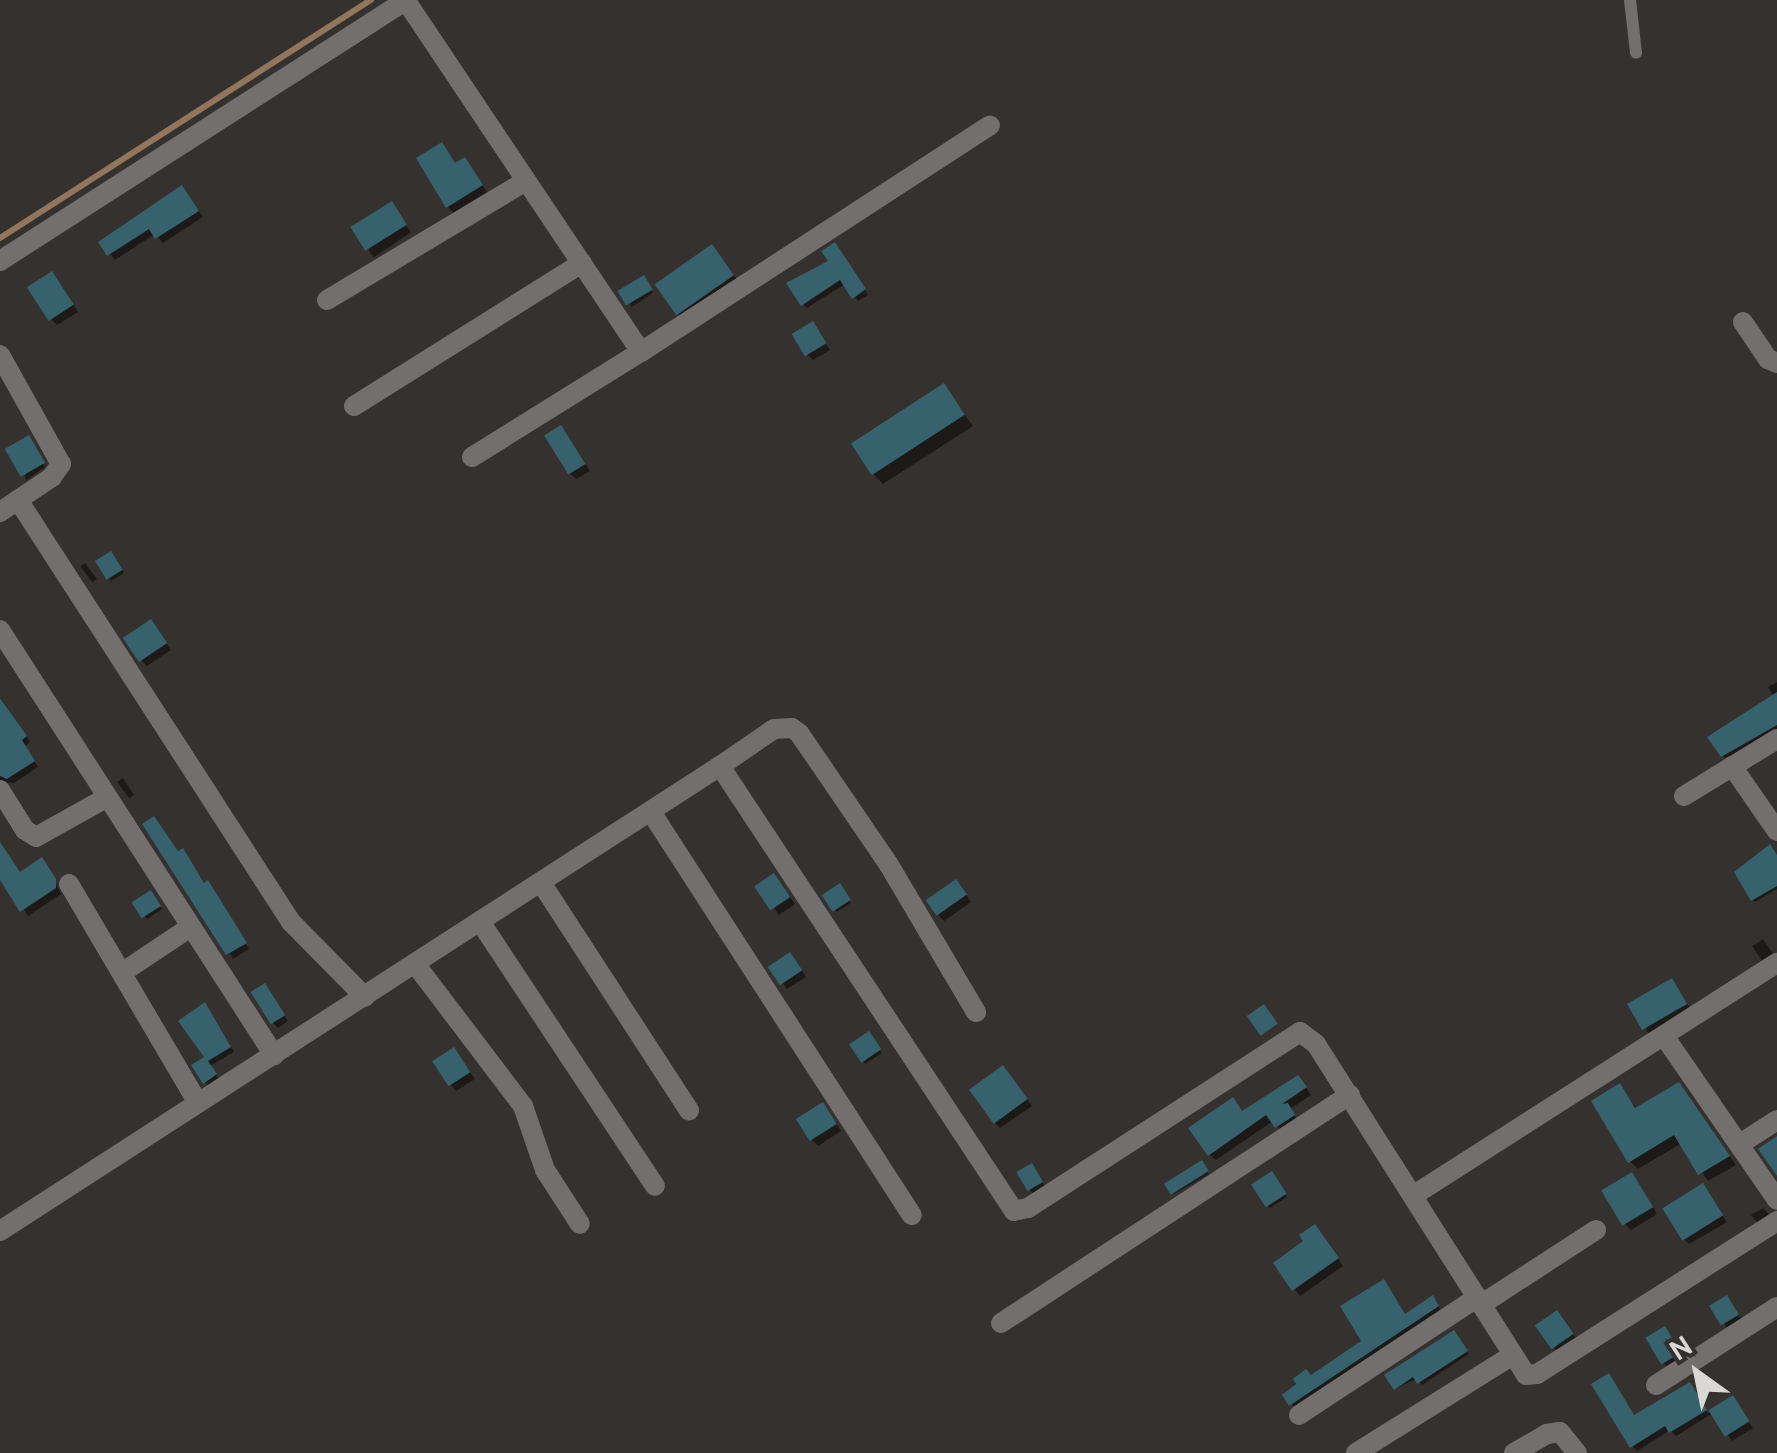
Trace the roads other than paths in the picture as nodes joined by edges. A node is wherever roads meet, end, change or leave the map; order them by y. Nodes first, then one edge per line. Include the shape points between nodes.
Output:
1 (406, 0) edge
2 (1630, 0) edge
3 (1636, 53) dead end
4 (990, 125) dead end
5 (526, 181) junction
6 (0, 261) edge
7 (582, 264) junction
8 (328, 300) dead end
9 (1743, 322) dead end
10 (641, 352) junction
11 (0, 355) edge
12 (1777, 363) edge
13 (354, 406) dead end
14 (472, 458) dead end
15 (9, 506) edge
16 (0, 630) edge
17 (1777, 738) edge
18 (720, 766) junction
19 (1732, 766) junction
20 (0, 790) edge
21 (1684, 796) dead end
22 (106, 798) junction
23 (651, 812) junction
24 (1777, 831) edge
25 (69, 884) dead end
26 (542, 884) junction
27 (481, 923) junction
28 (189, 928) junction
29 (1777, 963) edge
30 (416, 965) junction
31 (124, 972) junction
32 (365, 997) junction
33 (976, 1012) dead end
34 (1664, 1036) junction
35 (274, 1055) junction
36 (1350, 1095) junction
37 (198, 1103) junction
38 (689, 1110) dead end
39 (1777, 1120) edge
40 (1740, 1144) junction
41 (655, 1186) dead end
42 (1414, 1194) junction
43 (1777, 1200) edge
44 (912, 1214) dead end
45 (1777, 1221) edge
46 (580, 1224) dead end
47 (1596, 1230) dead end
48 (0, 1231) edge
49 (1480, 1301) junction
50 (1777, 1306) edge
51 (1001, 1323) dead end
52 (1512, 1354) junction
53 (1656, 1385) dead end
54 (1299, 1415) dead end
55 (1356, 1453) edge
56 (1514, 1453) edge
57 (1577, 1453) edge

1 - 5 street
1 - 6 street
2 - 3 lane
4 - 10 street
5 - 7 street
5 - 8 street
7 - 10 street
7 - 13 street
9 - 12 street
10 - 14 street
11 - 15 street via 60,458 59,472
15 - 32 street via 291,922
16 - 22 street
17 - 19 street
18 - 23 street
18 - 33 street via 774,729 799,734
18 - 36 street via 1014,1212 1292,1034 1308,1035
19 - 21 street
19 - 24 street
20 - 22 street via 36,837
22 - 28 street
23 - 26 street
23 - 44 street
25 - 31 street
26 - 27 street
26 - 38 street
27 - 30 street
27 - 41 street
28 - 31 street
28 - 35 street
29 - 34 street
30 - 32 street
30 - 46 street via 522,1106 546,1170
31 - 37 street
32 - 35 street
34 - 40 street
34 - 42 street
35 - 37 street
36 - 42 street
36 - 51 street
37 - 48 street
39 - 40 street
40 - 43 street
42 - 49 street
45 - 52 street via 1537,1374 1526,1374
47 - 49 street
49 - 52 street
49 - 54 street
50 - 53 street
52 - 55 street
56 - 57 street via 1560,1432

